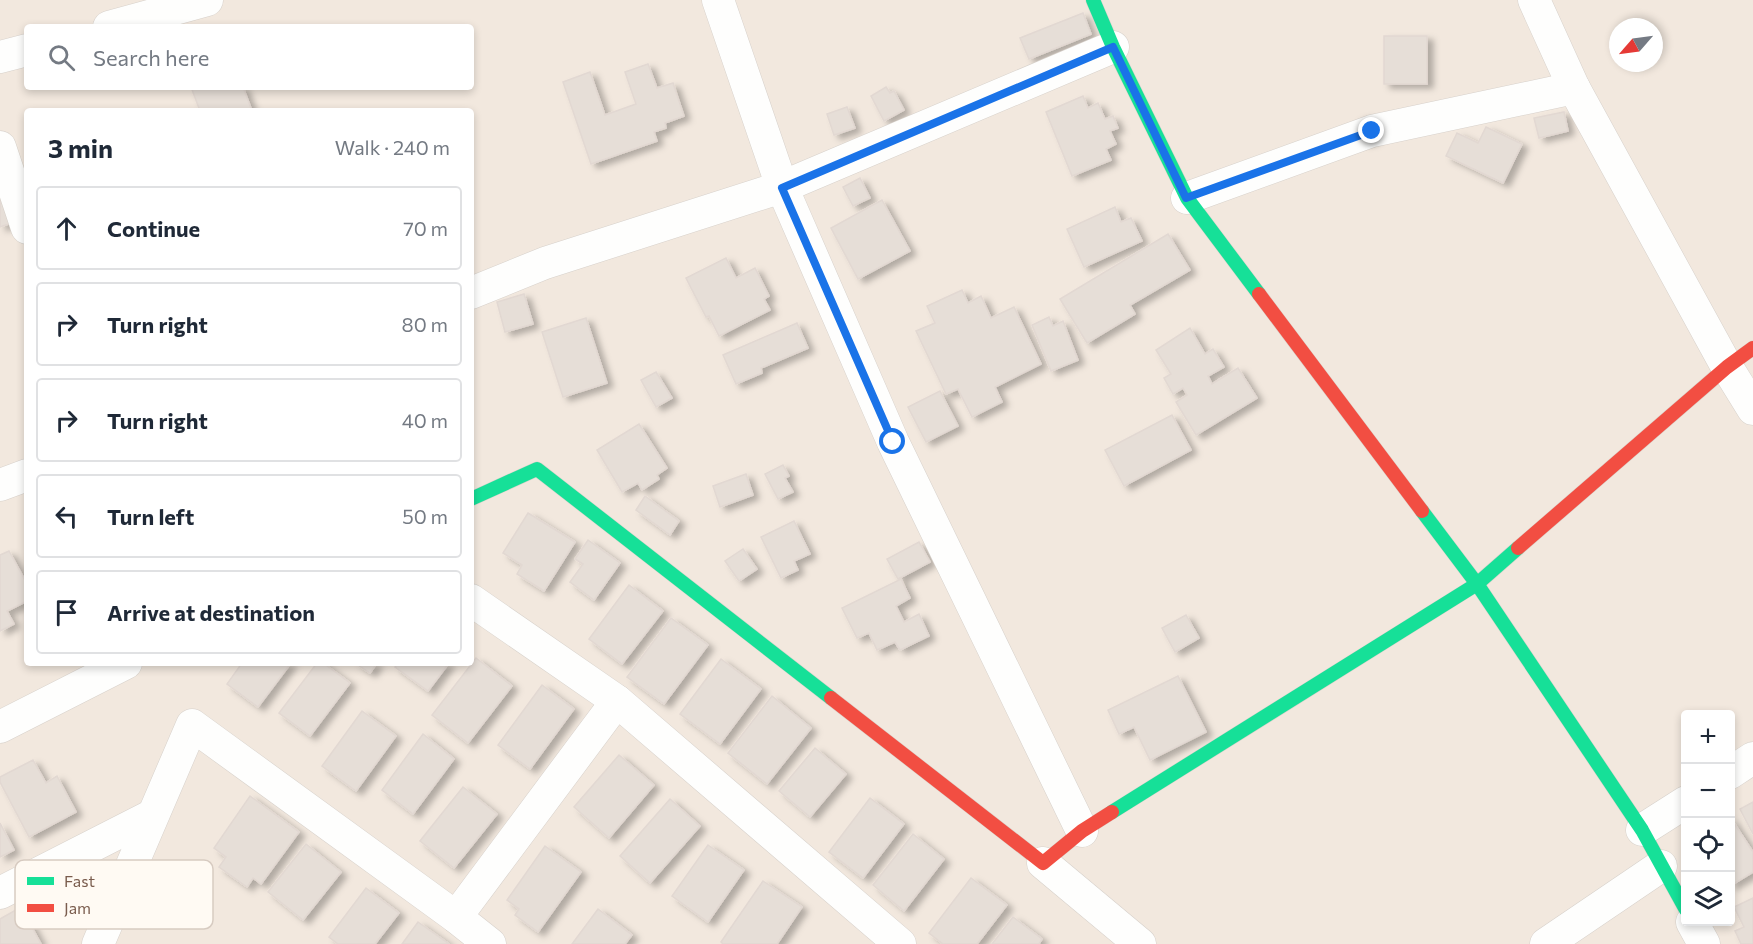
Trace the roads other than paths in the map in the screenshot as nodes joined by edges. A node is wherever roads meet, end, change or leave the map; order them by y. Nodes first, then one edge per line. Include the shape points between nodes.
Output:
1 (207, 0) edge
2 (718, 0) edge
3 (1093, 0) edge
4 (1534, 0) edge
5 (120, 24) edge
6 (1113, 47) junction
7 (24, 51) edge
8 (0, 57) edge
9 (1574, 88) junction
10 (0, 147) edge
11 (782, 188) junction
12 (1186, 198) junction
13 (24, 219) edge
14 (474, 292) edge
15 (1753, 348) edge
16 (1727, 367) junction
17 (1753, 409) edge
18 (24, 476) edge
19 (0, 485) edge
20 (474, 498) edge
21 (1477, 584) junction
22 (474, 602) edge
23 (120, 666) edge
24 (617, 701) junction
25 (0, 728) edge
26 (1753, 758) edge
27 (1735, 769) edge
28 (1681, 805) edge
29 (151, 816) junction
30 (1642, 830) junction
31 (1082, 831) junction
32 (65, 860) edge
33 (133, 860) edge
34 (1043, 863) junction
35 (1661, 866) junction
36 (15, 885) edge
37 (0, 893) edge
38 (1681, 901) edge
39 (456, 916) junction
40 (1695, 926) edge
41 (104, 929) edge
42 (98, 944) edge
43 (490, 944) edge
44 (900, 944) edge
45 (1140, 944) edge
46 (1546, 944) edge
47 (1704, 944) edge

1 - 5 street
2 - 11 street
3 - 6 street
4 - 9 street
6 - 11 street
6 - 12 street
7 - 8 street
9 - 12 street via 1372,131
9 - 16 street
10 - 13 street
11 - 14 street via 545,263
11 - 31 street via 893,442
12 - 21 street
15 - 16 street
16 - 17 street
16 - 21 street
18 - 19 street
20 - 34 street via 537,469
21 - 30 street
21 - 31 street
22 - 24 street
23 - 25 street
24 - 39 street
24 - 44 street
26 - 27 street
28 - 30 street
29 - 32 street
29 - 33 street
29 - 39 street via 192,725
30 - 35 street
31 - 34 street
34 - 45 street
35 - 38 street
35 - 46 street
36 - 37 street
39 - 43 street
40 - 47 street
41 - 42 street

